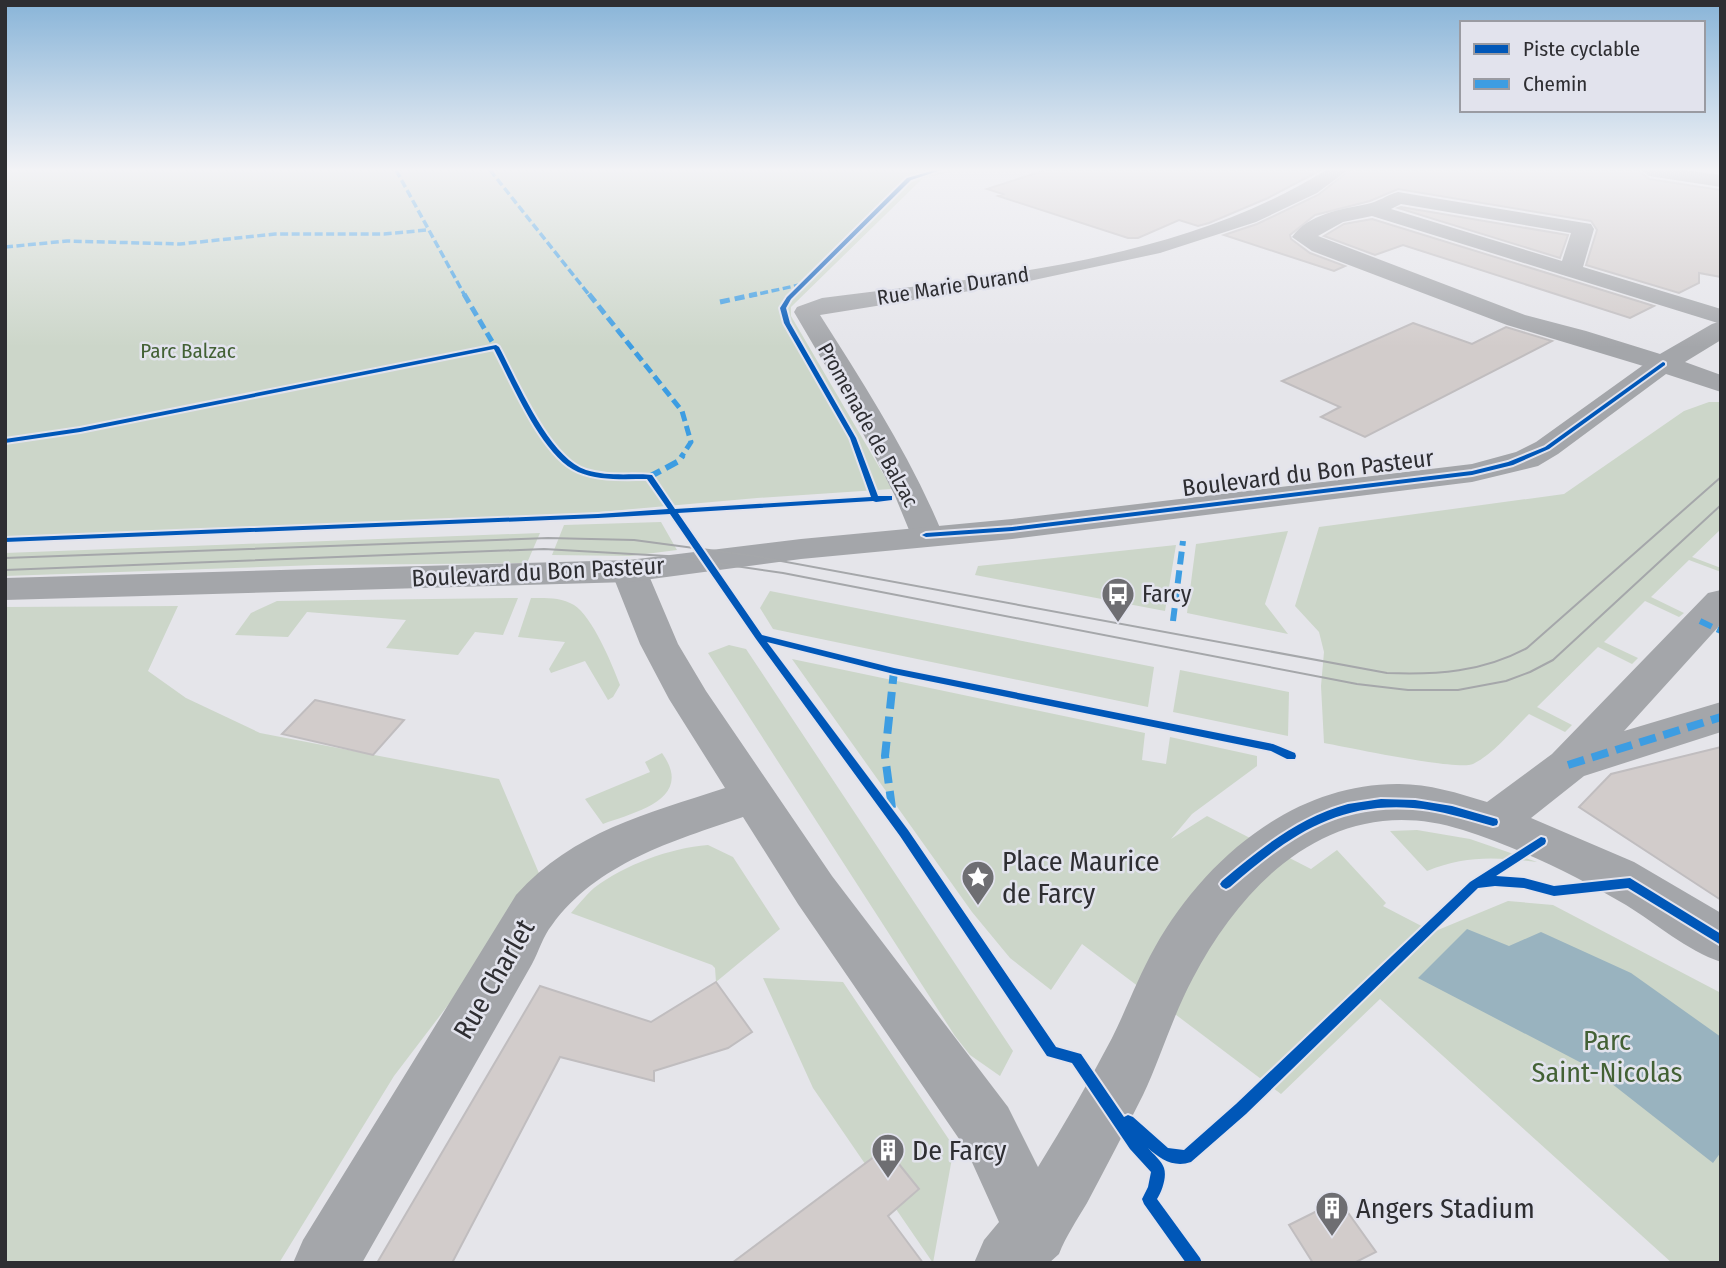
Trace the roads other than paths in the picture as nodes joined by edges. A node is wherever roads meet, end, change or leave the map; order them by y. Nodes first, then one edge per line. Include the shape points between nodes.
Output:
1 (1219, 229) edge
2 (1314, 229) edge
3 (1435, 229) edge
4 (1583, 229) edge
5 (1570, 271) junction
6 (808, 316) joint
7 (1721, 317) edge
8 (1465, 326) dead end
9 (1721, 329) edge
10 (1611, 346) junction
11 (1663, 364) junction
12 (1720, 384) edge
13 (926, 536) junction
14 (629, 572) junction
15 (5, 589) edge
16 (1714, 618) edge
17 (1721, 717) edge
18 (1568, 765) junction
19 (752, 796) junction
20 (1493, 822) junction
21 (1721, 940) edge
22 (1021, 1247) edge
23 (326, 1263) edge

1 - 6 street, Rue Marie Durand via 1110,259 999,281 814,306 806,312
2 - 10 street via 1303,237 1516,320
3 - 5 street
4 - 5 street
5 - 7 street
6 - 13 street, Promenade de Balzac via 862,404 911,496
8 - 10 street via 1548,341
9 - 11 street, Boulevard du Bon Pasteur
10 - 11 street
11 - 12 street
11 - 13 street, Boulevard du Bon Pasteur via 1547,448 1501,468
13 - 14 street, Boulevard du Bon Pasteur
14 - 15 street, Boulevard du Bon Pasteur
14 - 19 street via 659,644
16 - 18 street
17 - 18 street
18 - 20 street
19 - 22 street via 987,1128
19 - 23 street, Rue Charlet via 622,843 572,872 552,891 534,911
20 - 21 street via 1630,883
20 - 22 street via 1418,803 1352,806 1301,828 1226,884 1187,939 1138,1045 1056,1198

